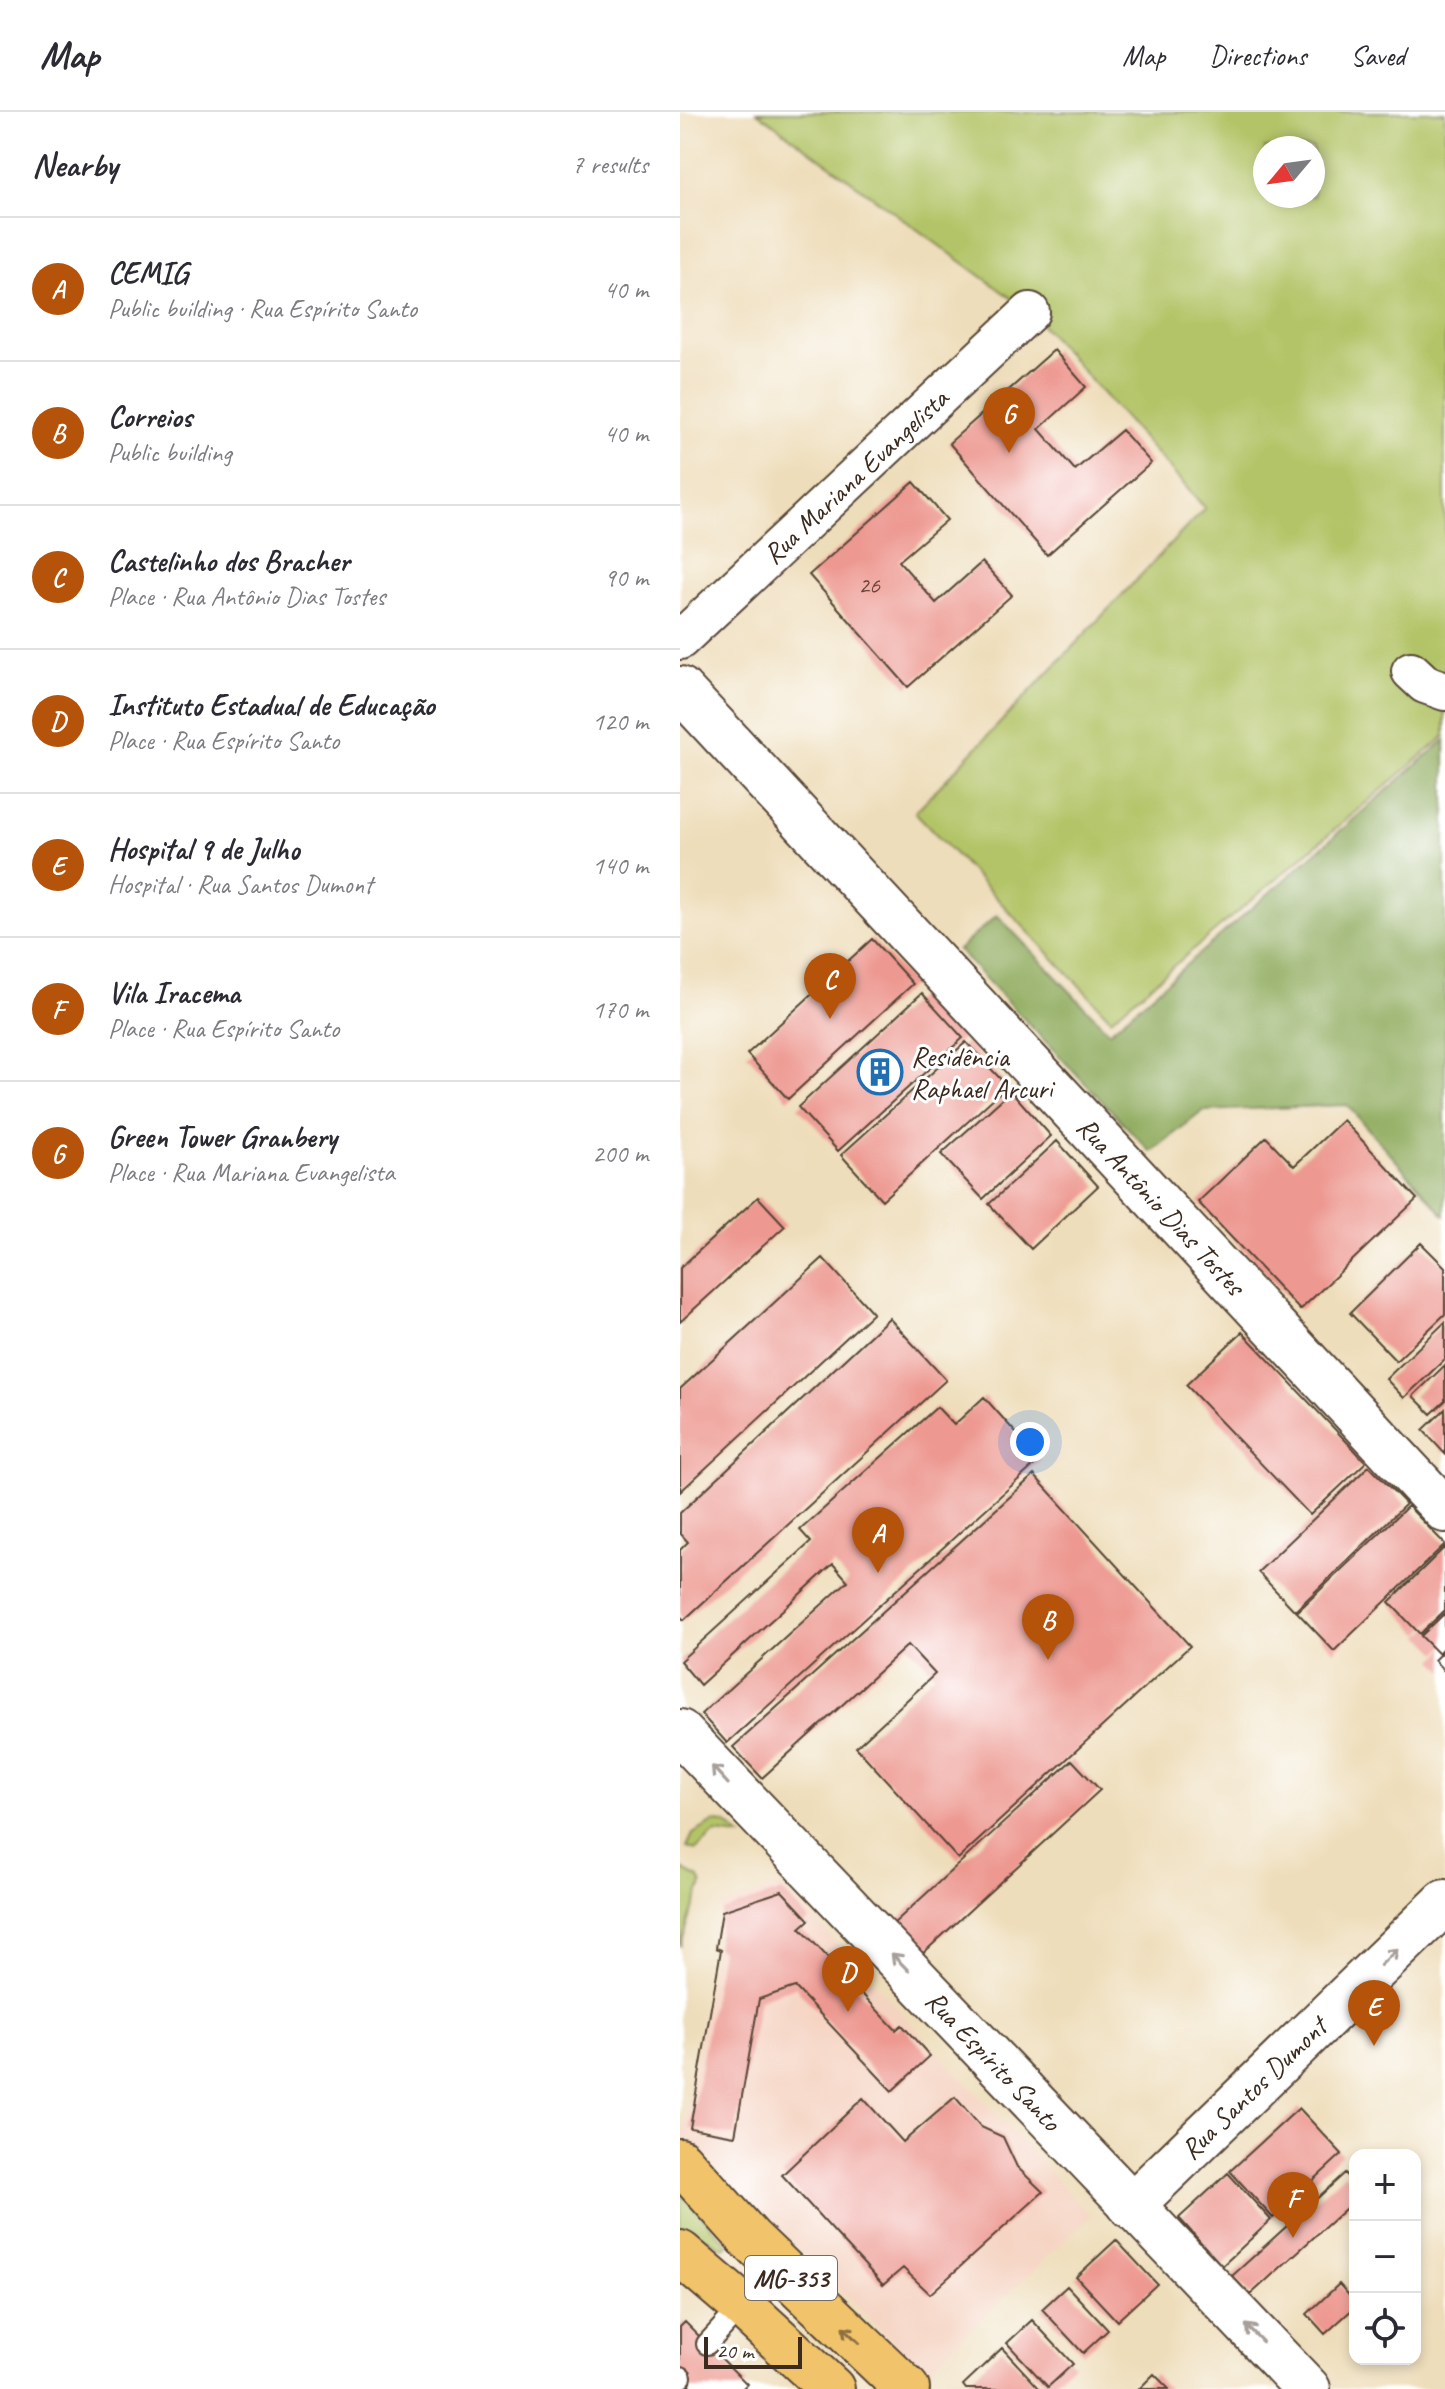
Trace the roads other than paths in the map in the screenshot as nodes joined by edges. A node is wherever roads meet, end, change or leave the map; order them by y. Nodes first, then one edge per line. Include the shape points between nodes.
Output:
1 (1030, 312) dead end
2 (680, 640) edge
3 (1411, 671) dead end
4 (680, 689) edge
5 (1445, 691) edge
6 (1445, 1510) edge
7 (680, 1732) edge
8 (1445, 1902) edge
9 (680, 2161) edge
10 (1131, 2206) junction
11 (680, 2253) edge
12 (713, 2293) edge
13 (707, 2344) dead end
14 (832, 2389) edge
15 (907, 2389) edge
16 (1308, 2389) edge

1 - 2 street, Rua Mariana Evangelista
3 - 5 street via 1425,684
4 - 6 street, Rua Antônio Dias Tostes
10 -> 7 street, Rua Espírito Santo
10 -> 8 street, Rua Santos Dumont
15 -> 9 main road, MG-353 via 750,2239
16 -> 10 street, Rua Espírito Santo
11 - 12 main road
12 - 13 lane
12 - 14 main road

